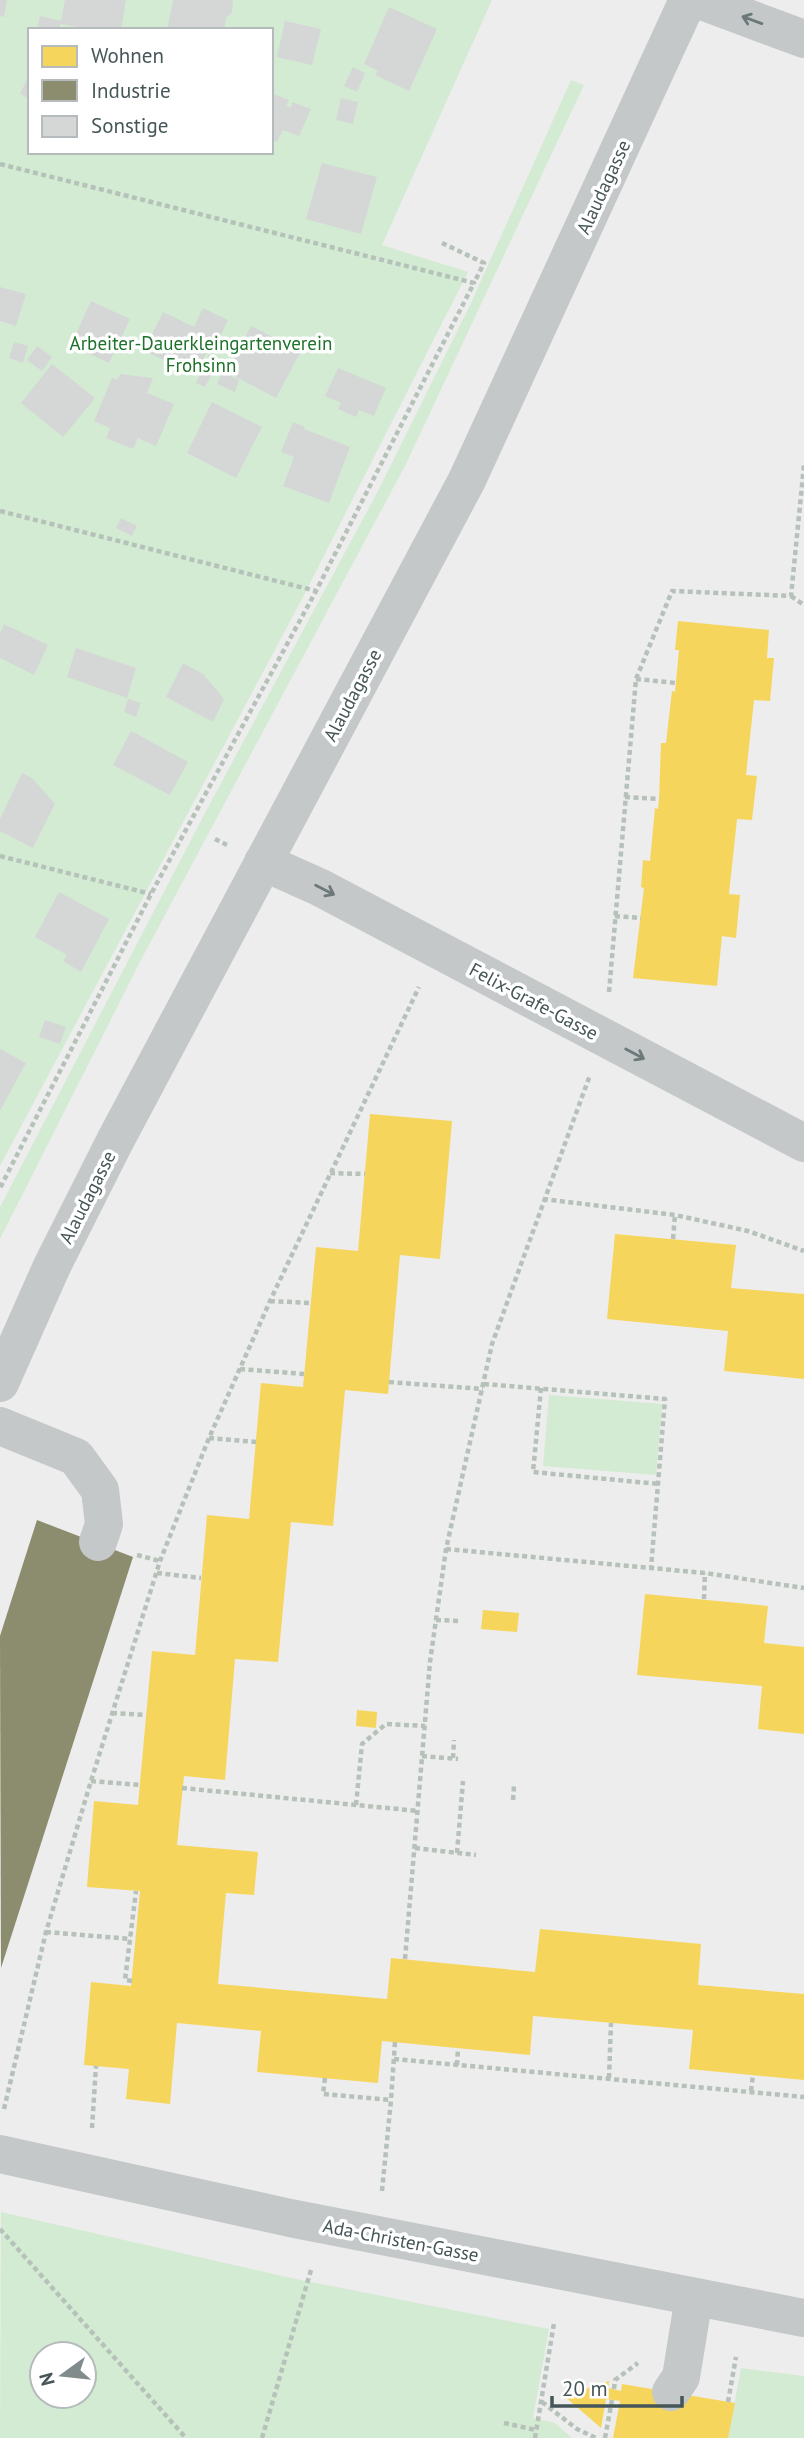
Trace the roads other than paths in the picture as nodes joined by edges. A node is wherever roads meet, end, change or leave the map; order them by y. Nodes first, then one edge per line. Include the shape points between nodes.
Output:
1 (688, 0) edge
2 (699, 0) edge
3 (804, 39) edge
4 (263, 862) junction
5 (804, 1143) edge
6 (0, 1383) edge
7 (0, 1426) edge
8 (98, 1542) dead end
9 (0, 2154) edge
10 (694, 2297) junction
11 (804, 2318) edge
12 (681, 2388) dead end

1 - 4 street, Alaudagasse via 467,480
3 -> 2 street
4 -> 5 street, Felix-Grafe-Gasse via 319,887
4 - 6 street, Alaudagasse via 108,1154
7 - 8 street via 76,1457 100,1490 104,1524
9 - 10 street, Ada-Christen-Gasse via 290,2218
10 - 11 street, Ada-Christen-Gasse
10 - 12 street

